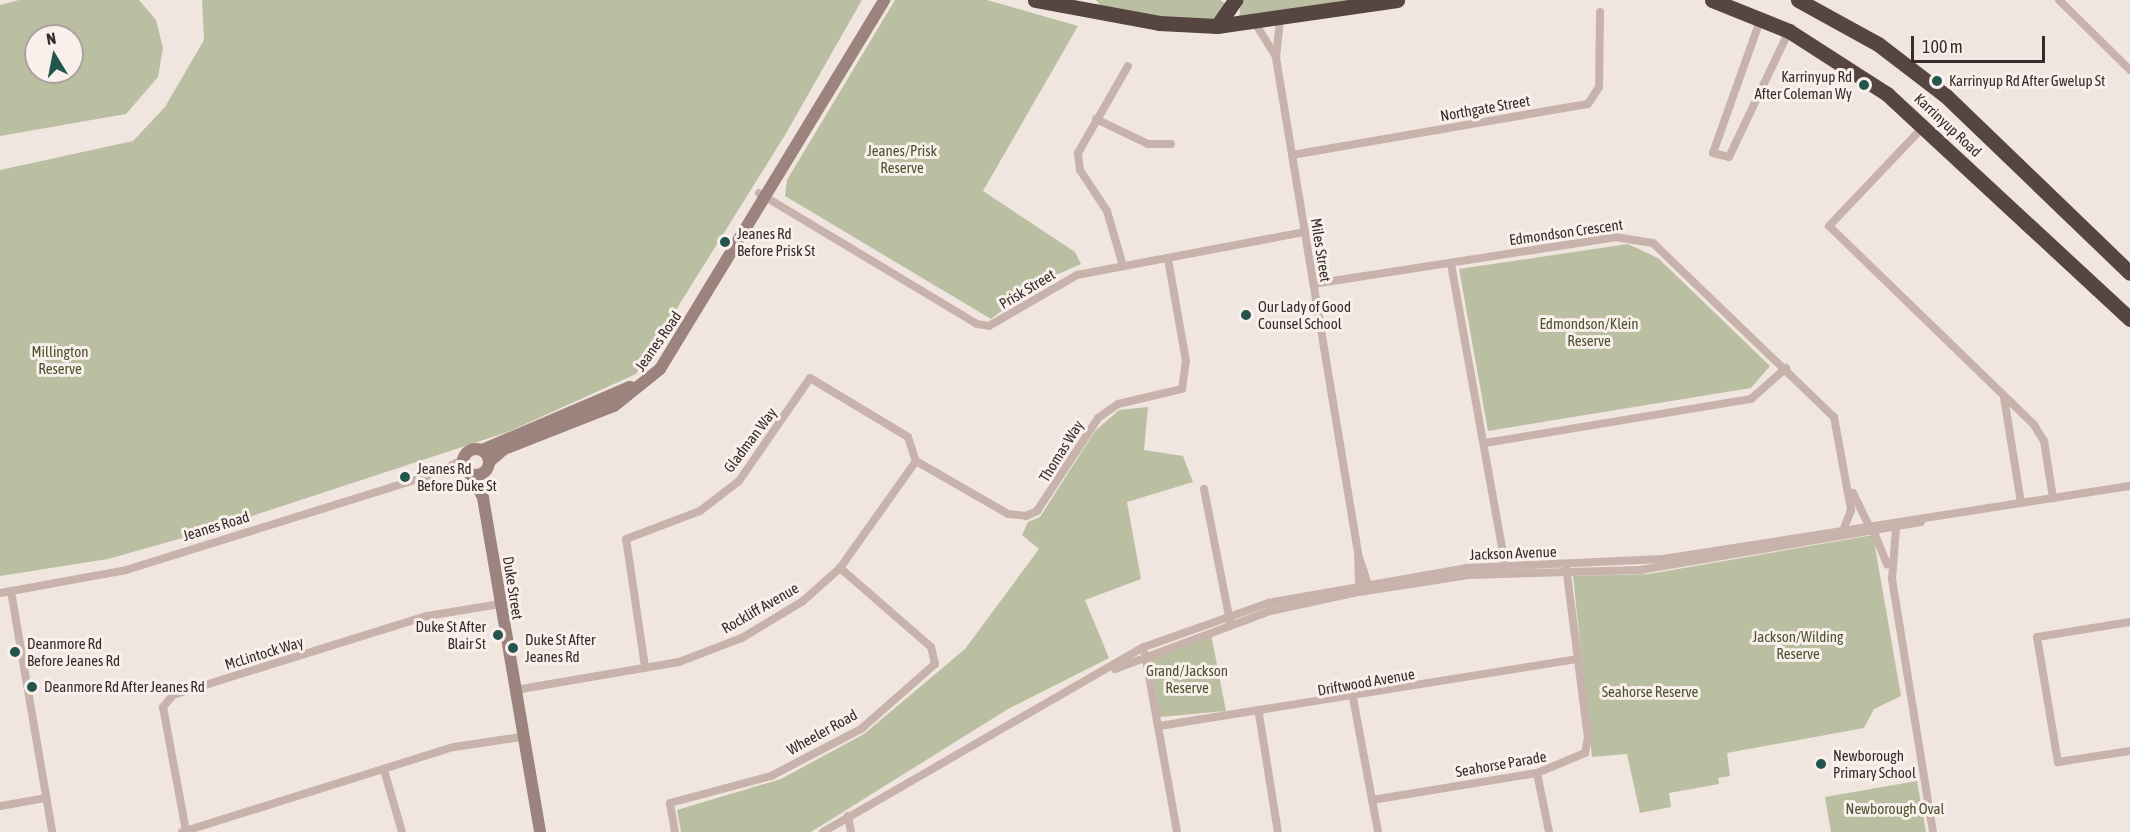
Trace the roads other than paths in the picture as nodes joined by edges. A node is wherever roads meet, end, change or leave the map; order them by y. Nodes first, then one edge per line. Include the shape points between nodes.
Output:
1 (878, 0) edge
2 (884, 0) edge
3 (1035, 0) edge
4 (1090, 0) edge
5 (1235, 0) edge
6 (1397, 0) edge
7 (1712, 0) edge
8 (1798, 0) edge
9 (2059, 0) edge
10 (1600, 12) dead end
11 (1107, 15) junction
12 (1762, 17) junction
13 (869, 19) junction
14 (1280, 20) junction
15 (1255, 23) junction
16 (1217, 26) junction
17 (1790, 31) junction
18 (1276, 58) junction
19 (1128, 66) dead end
20 (2130, 70) edge
21 (1096, 119) junction
22 (1924, 126) junction
23 (1171, 144) dead end
24 (1292, 155) junction
25 (762, 195) junction
26 (1305, 232) junction
27 (1168, 258) junction
28 (1451, 264) junction
29 (1123, 266) junction
30 (2130, 273) edge
31 (1313, 284) junction
32 (2130, 320) edge
33 (1786, 368) junction
34 (2004, 397) junction
35 (1485, 443) junction
36 (482, 450) junction
37 (463, 459) junction
38 (916, 461) junction
39 (487, 467) junction
40 (437, 473) junction
41 (469, 473) junction
42 (1848, 478) junction
43 (2130, 486) edge
44 (1204, 489) dead end
45 (483, 498) junction
46 (2053, 498) junction
47 (2021, 503) junction
48 (1947, 515) junction
49 (1868, 524) junction
50 (1844, 528) junction
51 (1896, 529) junction
52 (1874, 532) junction
53 (1358, 553) junction
54 (840, 568) junction
55 (1566, 568) junction
56 (1506, 569) junction
57 (1892, 579) junction
58 (1369, 586) junction
59 (1359, 588) junction
60 (11, 591) junction
61 (0, 593) edge
62 (500, 604) junction
63 (1229, 620) junction
64 (2130, 622) edge
65 (1144, 647) junction
66 (1145, 658) junction
67 (1577, 659) junction
68 (645, 667) junction
69 (1095, 676) junction
70 (518, 686) junction
71 (1353, 698) junction
72 (1259, 714) junction
73 (1159, 726) junction
74 (521, 736) junction
75 (526, 749) junction
76 (2130, 751) edge
77 (384, 770) junction
78 (1537, 773) junction
79 (46, 798) junction
80 (1372, 800) junction
81 (0, 806) edge
82 (848, 816) junction
83 (184, 831) edge
84 (52, 832) edge
85 (402, 832) edge
86 (540, 832) edge
87 (675, 832) edge
88 (823, 832) edge
89 (851, 832) edge
90 (1177, 832) edge
91 (1278, 832) edge
92 (1378, 832) edge
93 (1549, 832) edge
94 (1933, 832) edge

1 - 13 main road, Jeanes Road
2 - 13 main road, Jeanes Road
3 - 11 highway
4 - 11 highway
5 - 16 highway
6 - 14 highway
7 - 12 highway, Karrinyup Road
8 - 30 highway, Karrinyup Road via 1878,44 1946,96
9 - 20 street
10 - 24 street, Northgate Street via 1599,87 1588,104
11 - 16 highway
12 - 17 highway, Karrinyup Road
12 - 17 street via 1713,153 1728,157
13 - 25 main road, Jeanes Road
14 - 15 highway
14 - 18 street, Miles Street
15 - 16 highway
15 - 18 street, Miles Street
17 - 22 highway, Karrinyup Road via 1864,77
18 - 24 street, Miles Street
19 - 21 street
21 - 23 street via 1148,144
21 - 29 street via 1078,153 1080,170 1107,211
22 - 32 highway, Karrinyup Road
22 - 34 street via 1829,226
24 - 26 street, Miles Street
25 - 29 street, Prisk Street via 977,324 998,321 1077,275
25 - 36 main road, Jeanes Road via 662,354 642,377 609,399
25 - 39 main road, Jeanes Road via 649,382 614,406 512,446
26 - 27 street, Prisk Street
26 - 31 street, Miles Street
27 - 29 street, Prisk Street
27 - 38 street, Thomas Way via 1186,361 1182,389 1118,404 1098,418 1037,511 1026,516 1008,514
28 - 31 street, Edmondson Crescent
28 - 33 street, Edmondson Crescent via 1615,237 1642,238 1664,250
28 - 35 street
31 - 53 street, Miles Street
33 - 35 street via 1750,399
33 - 42 street, Edmondson Crescent via 1834,417
34 - 46 street via 2043,441
34 - 47 street
35 - 56 street
36 - 37 main road, Jeanes Road via 470,450
36 - 39 main road
37 - 40 street, Jeanes Road
37 - 41 main road
38 - 54 street, Rockliff Avenue
38 - 68 street, Gladman Way via 908,437 810,378 739,481 700,511 626,539
39 - 41 main road, Jeanes Road
39 - 45 main road, Duke Street
40 - 41 street, Jeanes Road
40 - 60 street, Jeanes Road via 126,570
41 - 45 main road, Duke Street
42 - 49 street, Edmondson Crescent
42 - 50 street, Edmondson Crescent via 1851,517
43 - 46 street, Jackson Avenue
44 - 63 street
45 - 62 main road, Duke Street
46 - 47 street, Jackson Avenue
47 - 48 street, Jackson Avenue
48 - 49 street, Jackson Avenue
48 - 51 street, Jackson Avenue
49 - 50 street, Jackson Avenue
50 - 55 street, Jackson Avenue via 1651,560
51 - 52 street, Jackson Avenue
51 - 57 street
52 - 55 street, Jackson Avenue via 1640,570
52 - 57 street
53 - 58 street, Miles Street
53 - 59 street, Miles Street
54 - 68 street, Rockliff Avenue via 803,601 742,638 679,662
54 - 87 street, Wheeler Road via 931,647 935,664 861,729 771,776 670,803
55 - 56 street, Jackson Avenue
55 - 67 street, Seahorse Parade
56 - 58 street, Jackson Avenue
57 - 94 street
58 - 59 street, Jackson Avenue
59 - 63 street, Jackson Avenue
60 - 61 street, Jeanes Road
60 - 79 street
62 - 70 main road, Duke Street
62 - 83 street, McLintock Way via 427,616 173,695 163,707
63 - 65 street, Jackson Avenue
63 - 66 street, Jackson Avenue
64 - 76 street via 2037,637 2058,762
65 - 66 street
65 - 69 street, Jackson Avenue
66 - 69 street, Jackson Avenue
66 - 73 street
67 - 71 street, Driftwood Avenue
67 - 78 street, Seahorse Parade via 1586,753
68 - 70 street, Rockliff Avenue
69 - 82 street, Jackson Avenue
70 - 74 main road, Duke Street
70 - 75 main road, Duke Street
71 - 72 street, Driftwood Avenue
71 - 80 street
72 - 73 street, Driftwood Avenue
72 - 91 street
73 - 90 street
74 - 75 main road, Duke Street
74 - 77 street via 454,747
75 - 86 main road, Duke Street
77 - 83 street
77 - 85 street
78 - 80 street, Seahorse Parade
78 - 93 street
79 - 81 street
79 - 84 street
80 - 92 street
82 - 88 street, Jackson Avenue
82 - 89 street

